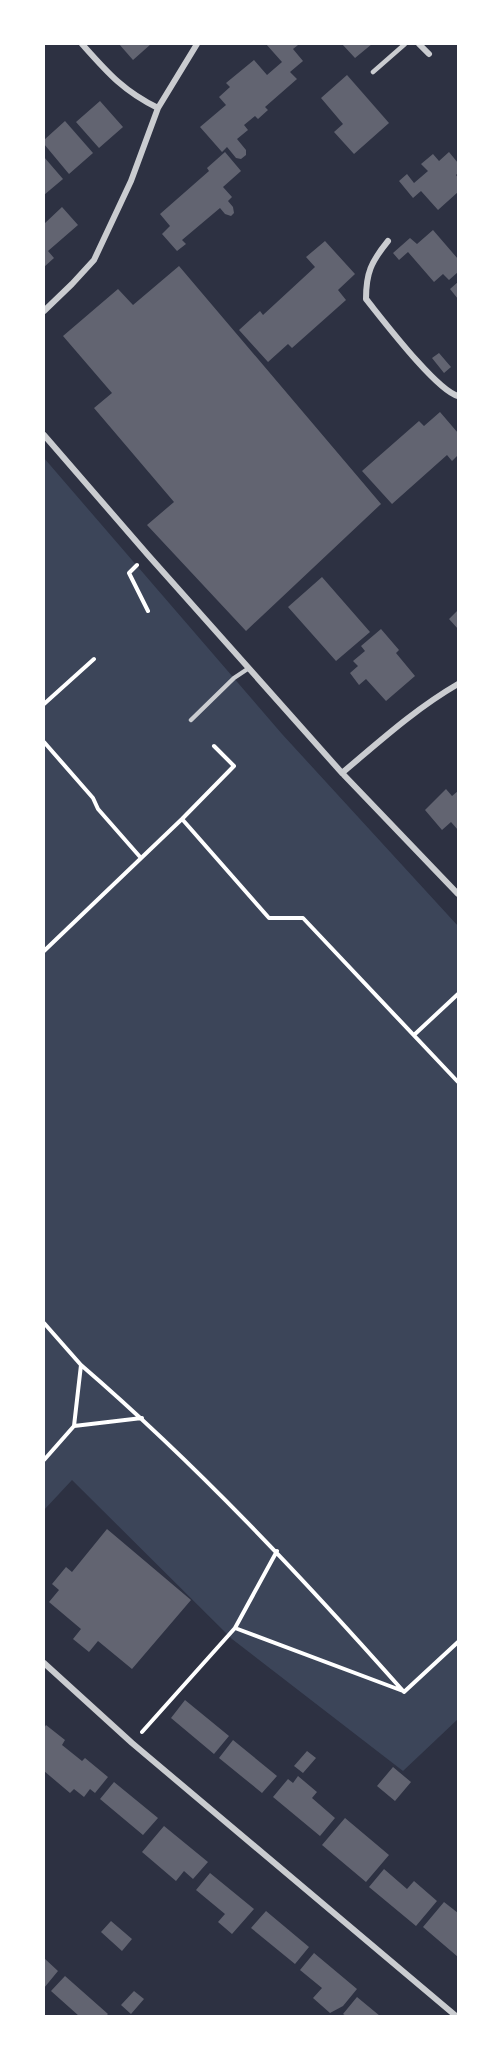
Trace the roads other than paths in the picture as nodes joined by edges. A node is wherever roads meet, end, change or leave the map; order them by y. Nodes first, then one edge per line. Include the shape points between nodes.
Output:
1 (82, 44) edge
2 (197, 44) edge
3 (405, 44) edge
4 (419, 44) edge
5 (429, 54) dead end
6 (373, 72) dead end
7 (158, 108) junction
8 (387, 241) dead end
9 (44, 311) edge
10 (459, 396) edge
11 (44, 435) edge
12 (249, 668) junction
13 (459, 684) edge
14 (191, 720) dead end
15 (342, 773) junction
16 (459, 894) edge
17 (45, 1667) edge
18 (456, 2016) edge

1 - 7 street via 119,84
2 - 7 street
3 - 6 lane
4 - 5 street
7 - 9 street via 94,260
8 - 10 street via 373,259 366,299 445,390
11 - 12 street
12 - 14 lane
12 - 15 street
13 - 15 street via 399,723
15 - 16 street
17 - 18 street

